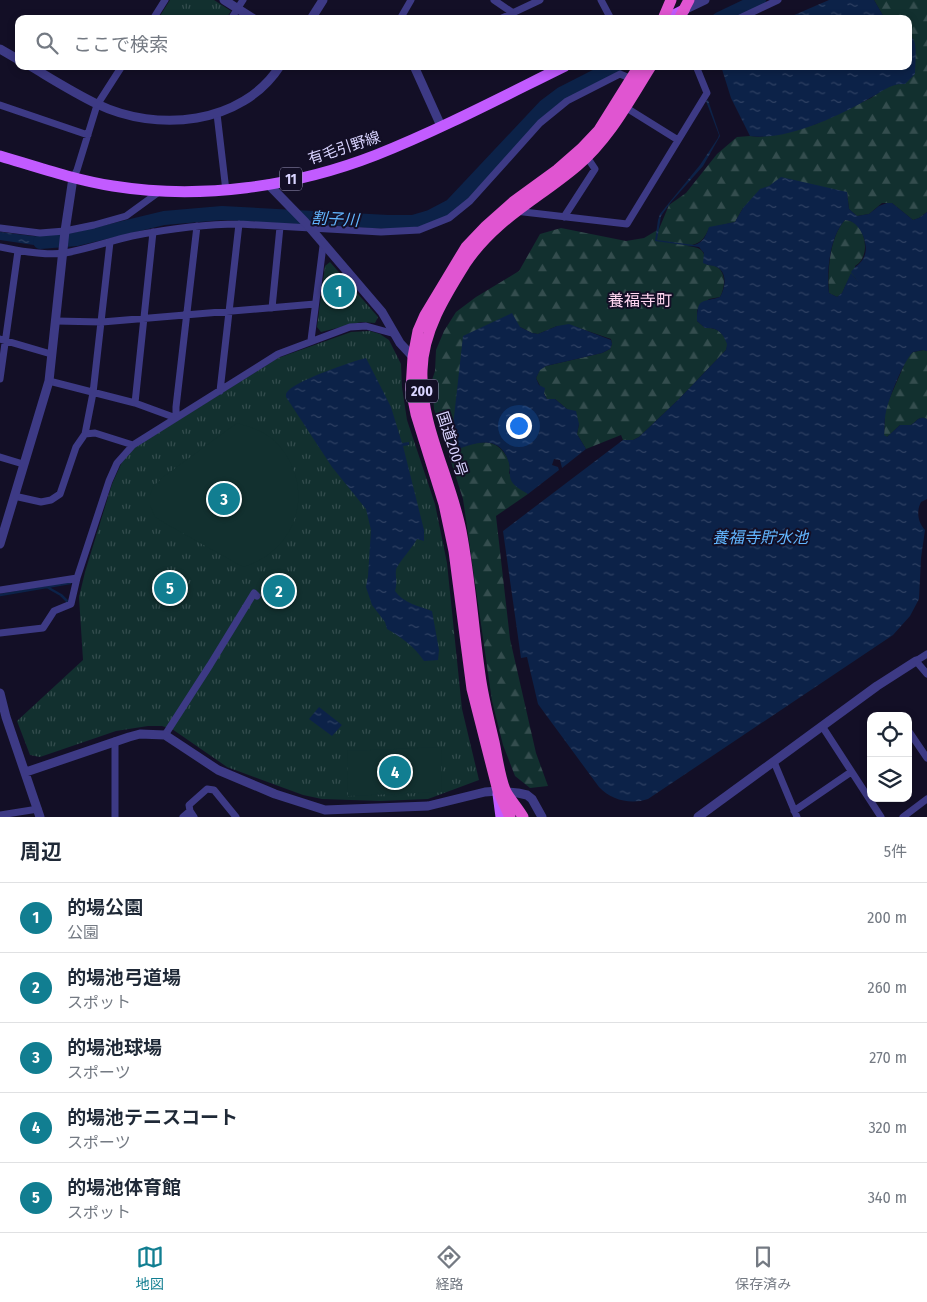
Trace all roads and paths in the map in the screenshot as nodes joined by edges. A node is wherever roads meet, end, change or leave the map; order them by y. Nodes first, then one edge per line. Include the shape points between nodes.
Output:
1 (165, 0) edge
2 (224, 0) edge
3 (243, 0) edge
4 (323, 0) edge
5 (411, 0) edge
6 (494, 0) edge
7 (540, 0) edge
8 (601, 0) edge
9 (671, 0) edge
10 (705, 0) edge
11 (778, 0) edge
12 (238, 9) junction
13 (684, 10) edge
14 (513, 13) junction
15 (156, 15) edge
16 (234, 15) edge
17 (248, 15) edge
18 (314, 15) edge
19 (402, 15) edge
20 (509, 15) edge
21 (609, 15) edge
22 (666, 15) edge
23 (746, 15) edge
24 (0, 49) edge
25 (15, 58) edge
26 (37, 70) edge
27 (119, 70) edge
28 (277, 70) edge
29 (416, 70) edge
30 (557, 70) edge
31 (637, 70) edge
32 (648, 70) edge
33 (698, 70) edge
34 (632, 79) junction
35 (0, 105) edge
36 (97, 105) junction
37 (625, 107) junction
38 (217, 114) junction
39 (441, 126) junction
40 (88, 135) junction
41 (678, 140) junction
42 (0, 156) edge
43 (587, 157) junction
44 (73, 178) junction
45 (268, 184) junction
46 (160, 191) junction
47 (226, 191) junction
48 (515, 211) junction
49 (564, 217) junction
50 (239, 224) junction
51 (307, 225) junction
52 (197, 226) junction
53 (280, 227) junction
54 (0, 228) edge
55 (65, 231) junction
56 (153, 232) junction
57 (110, 242) junction
58 (323, 246) junction
59 (0, 247) edge
60 (64, 250) junction
61 (18, 251) junction
62 (315, 304) junction
63 (272, 308) junction
64 (229, 312) junction
65 (186, 316) junction
66 (144, 319) junction
67 (56, 321) junction
68 (102, 322) junction
69 (395, 334) junction
70 (3, 340) edge
71 (311, 340) junction
72 (52, 354) junction
73 (418, 357) junction
74 (0, 378) edge
75 (49, 380) junction
76 (220, 391) junction
77 (93, 392) junction
78 (135, 403) junction
79 (176, 418) junction
80 (85, 434) junction
81 (134, 445) junction
82 (0, 457) edge
83 (23, 464) junction
84 (14, 496) junction
85 (0, 544) edge
86 (77, 578) junction
87 (0, 590) edge
88 (257, 596) dead end
89 (0, 633) edge
90 (927, 654) edge
91 (916, 661) junction
92 (927, 674) edge
93 (0, 693) edge
94 (822, 726) junction
95 (165, 735) junction
96 (912, 736) edge
97 (115, 742) junction
98 (927, 758) edge
99 (774, 762) junction
100 (26, 772) junction
101 (851, 772) junction
102 (502, 791) junction
103 (927, 799) edge
104 (39, 813) edge
105 (192, 814) edge
106 (322, 814) edge
107 (795, 814) edge
108 (0, 815) edge
109 (115, 817) edge
110 (183, 817) edge
111 (236, 817) edge
112 (501, 817) edge
113 (510, 817) edge
114 (523, 817) edge
115 (542, 817) edge
116 (698, 817) edge
117 (880, 817) edge
118 (903, 817) edge

1 - 15 street
2 - 12 street
3 - 12 street
4 - 18 street
5 - 19 street
6 - 14 street
7 - 14 street
8 - 21 street
9 - 22 highway
10 - 13 street
11 - 23 street
12 - 16 street
12 - 17 street
14 - 20 street
24 - 25 street
26 - 36 street
27 - 36 street
28 - 38 street via 257,93
29 - 39 street
30 - 39 main road, 有毛引野線 / 11
31 - 34 highway, 国道200号 / 200
32 - 37 highway, 国道200号 / 200
33 - 41 street via 707,93
34 - 51 street via 620,74 567,101 540,123 476,195 449,218 419,230 391,232
34 - 73 highway, 国道200号 / 200 via 599,130 581,149 513,202 466,247 424,315 418,331
35 - 40 street
36 - 38 street via 147,119
36 - 40 street
37 - 41 street
37 - 43 highway, 国道200号 / 200
38 - 47 street
39 - 45 main road, 有毛引野線 / 11 via 376,155 324,172
40 - 44 street
41 - 49 street via 627,224
42 - 44 main road, 有毛引野線 / 11
43 - 48 highway, 国道200号 / 200
43 - 49 street via 595,169
44 - 46 main road, 有毛引野線 / 11
44 - 55 street
45 - 47 main road, 有毛引野線 / 11
45 - 51 street
46 - 47 main road, 有毛引野線 / 11
46 - 55 street via 126,216
48 - 49 street
48 - 73 highway, 国道200号 / 200 via 483,240 466,264 436,314
50 - 52 street
50 - 53 street
50 - 64 street
51 - 53 street
51 - 58 street
52 - 56 street
52 - 65 street
53 - 63 street
54 - 55 street via 40,233
55 - 60 street
56 - 57 street
56 - 66 street
57 - 60 street
57 - 68 street
58 - 62 street
58 - 69 street via 382,312
59 - 61 street
60 - 61 street
60 - 67 street
61 - 70 street
62 - 63 street
62 - 71 street
63 - 64 street
64 - 65 street
64 - 76 street
65 - 66 street
65 - 79 street
66 - 68 street
66 - 78 street
67 - 68 street
67 - 72 street
68 - 77 street
69 - 71 street via 366,326 350,327
69 - 73 street via 400,343
70 - 72 street
70 - 74 street
71 - 76 street via 278,354
72 - 75 street
73 - 102 highway, 国道200号 / 200 via 423,403 461,529 482,691
75 - 77 street
75 - 83 street
76 - 79 street
77 - 78 street
77 - 80 street
78 - 79 street
79 - 81 street
80 - 81 street via 95,433
80 - 84 street via 76,447 60,494 41,502
81 - 86 street via 117,463 109,481
82 - 83 street
83 - 84 street
84 - 85 street
86 - 87 street
86 - 89 street via 71,604 54,612 43,628
88 - 95 street via 254,593
90 - 91 street
91 - 92 street
91 - 94 street
93 - 100 street
94 - 99 street
94 - 101 street
95 - 97 street via 140,734
95 - 106 street via 218,770
96 - 98 street
97 - 100 street
97 - 109 street
99 - 107 street
99 - 116 street
100 - 104 street
101 - 107 street
101 - 117 street
102 - 106 street via 428,806
102 - 112 main road
102 - 113 main road
102 - 114 highway, 国道200号 / 200
102 - 115 street via 527,795
103 - 118 street
104 - 108 street
105 - 110 street
105 - 111 street via 189,805 207,789 214,790

